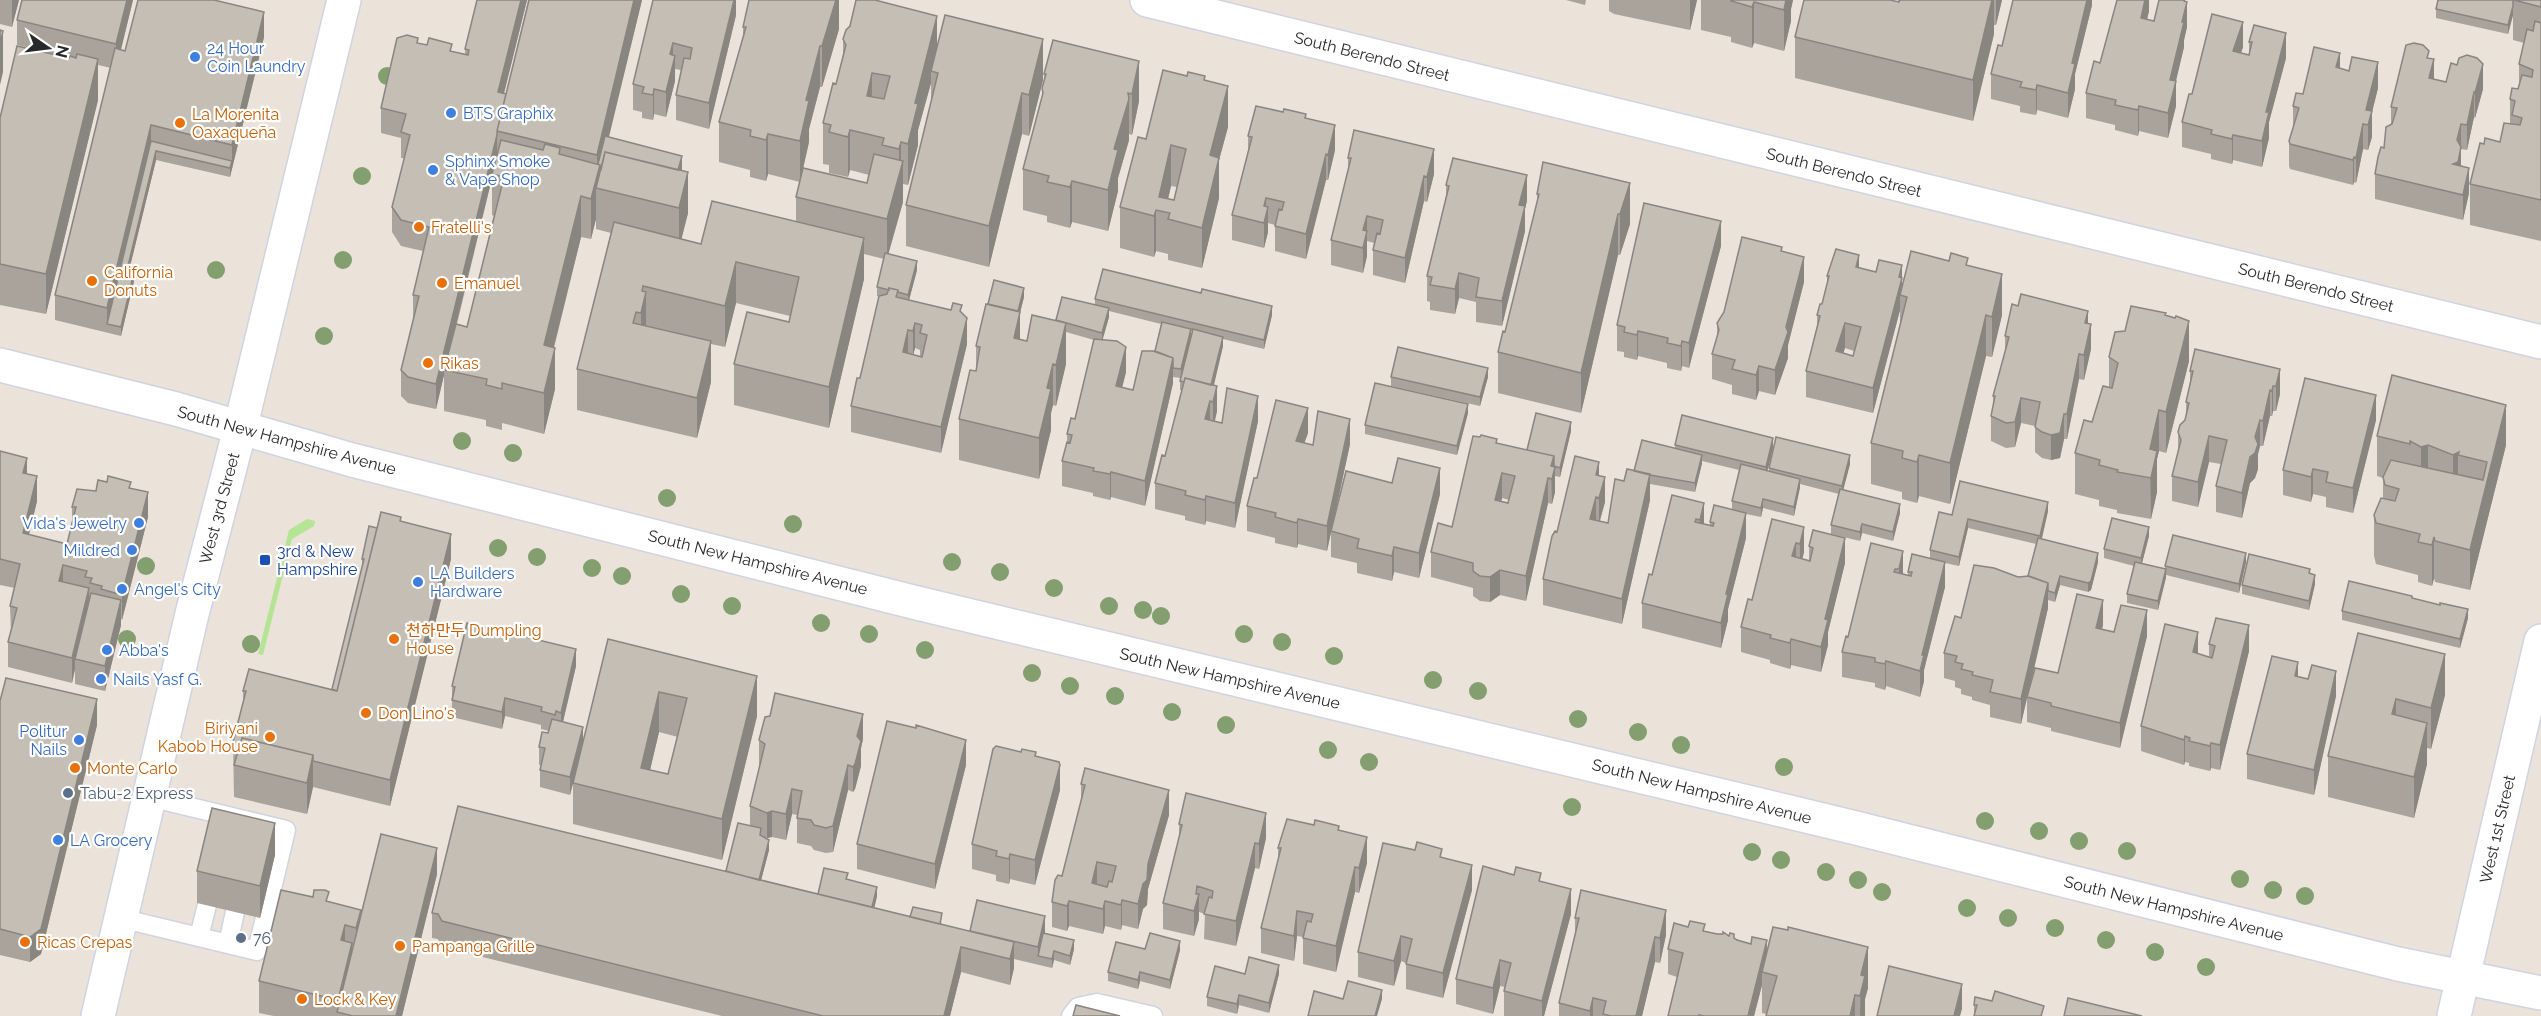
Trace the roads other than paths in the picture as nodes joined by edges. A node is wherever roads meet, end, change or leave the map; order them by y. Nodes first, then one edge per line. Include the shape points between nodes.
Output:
1 (344, 0) edge
2 (1147, 0) edge
3 (2541, 342) edge
4 (0, 366) edge
5 (240, 429) junction
6 (2541, 641) edge
7 (149, 797) junction
8 (207, 905) edge
9 (235, 912) edge
10 (120, 918) junction
11 (199, 937) junction
12 (228, 944) junction
13 (2463, 975) junction
14 (2541, 993) edge
15 (98, 1016) edge
16 (1071, 1016) edge
17 (1153, 1016) edge
18 (2454, 1016) edge

1 - 5 street, West 3rd Street
2 - 3 street, South Berendo Street
4 - 5 street, South New Hampshire Avenue
5 - 7 street, West 3rd Street
5 - 13 street, South New Hampshire Avenue via 913,602 1856,828 2398,964
6 - 13 street, West 1st Street
7 - 10 street, West 3rd Street
7 - 12 lane via 254,832 286,830 257,951
8 - 11 lane
9 - 12 lane
10 - 11 lane
10 - 15 street, West 3rd Street
11 - 12 lane
13 - 14 street, South New Hampshire Avenue
13 - 18 street, West 1st Street
16 - 17 lane via 1078,1007 1097,1003

